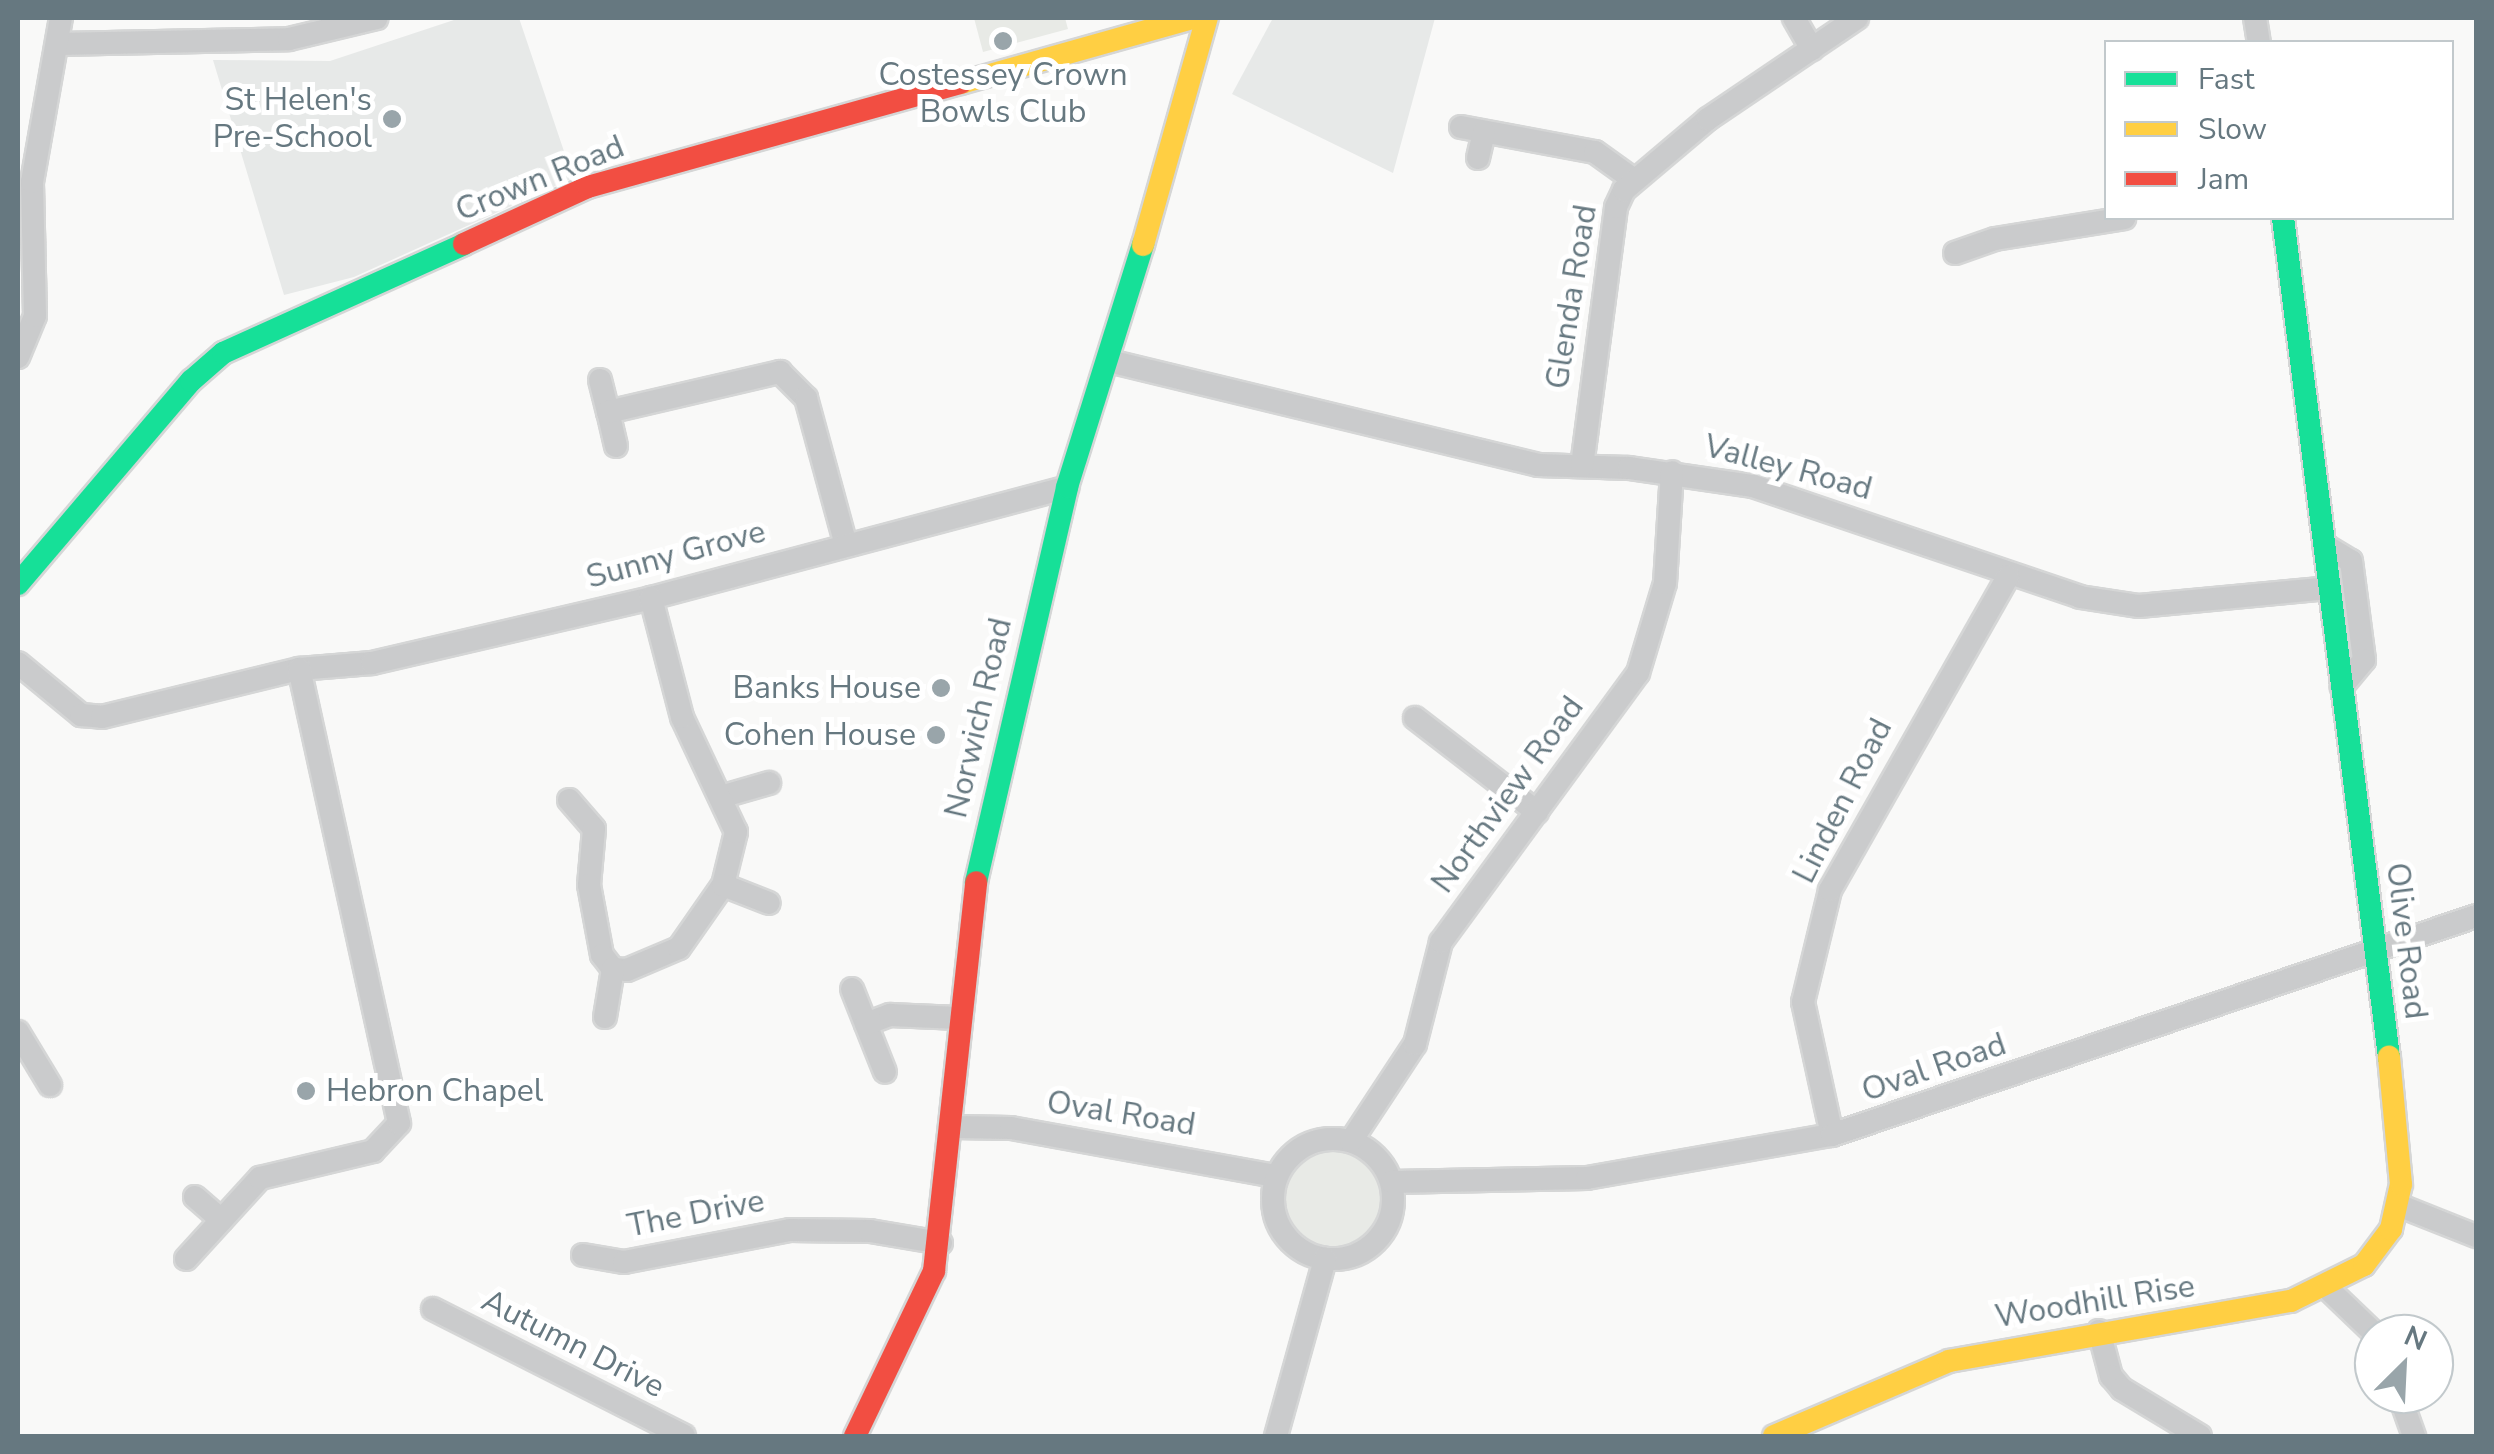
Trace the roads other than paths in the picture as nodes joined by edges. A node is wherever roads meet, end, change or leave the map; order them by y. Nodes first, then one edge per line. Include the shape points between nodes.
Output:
1 (61, 18) edge
2 (377, 18) edge
3 (1193, 18) edge
4 (1207, 18) edge
5 (1794, 18) edge
6 (1857, 18) edge
7 (58, 44) junction
8 (1812, 49) junction
9 (1461, 127) dead end
10 (1484, 133) junction
11 (1478, 158) dead end
12 (1634, 180) junction
13 (2112, 220) edge
14 (2283, 220) edge
15 (1956, 253) dead end
16 (26, 315) edge
17 (18, 357) edge
18 (1109, 361) junction
19 (600, 380) dead end
20 (608, 412) junction
21 (616, 446) dead end
22 (1582, 466) junction
23 (1672, 472) junction
24 (1066, 487) junction
25 (845, 542) junction
26 (2324, 545) junction
27 (2008, 577) junction
28 (18, 584) edge
29 (2328, 588) junction
30 (651, 598) junction
31 (18, 663) edge
32 (299, 669) junction
33 (2341, 687) junction
34 (1414, 718) dead end
35 (769, 783) dead end
36 (724, 796) junction
37 (569, 800) dead end
38 (1537, 812) junction
39 (723, 885) junction
40 (769, 903) dead end
41 (2476, 916) edge
42 (2374, 947) junction
43 (613, 969) junction
44 (852, 989) dead end
45 (605, 1017) dead end
46 (959, 1018) junction
47 (866, 1024) junction
48 (18, 1032) edge
49 (885, 1072) dead end
50 (50, 1085) dead end
51 (954, 1127) junction
52 (1832, 1135) junction
53 (1351, 1141) junction
54 (1276, 1176) junction
55 (1392, 1182) junction
56 (195, 1196) dead end
57 (2398, 1205) junction
58 (222, 1220) junction
59 (2476, 1236) edge
60 (940, 1242) junction
61 (583, 1255) dead end
62 (1325, 1258) junction
63 (186, 1259) dead end
64 (2326, 1288) junction
65 (432, 1310) dead end
66 (2354, 1314) edge
67 (2099, 1331) junction
68 (684, 1436) edge
69 (856, 1436) edge
70 (1276, 1436) edge
71 (1774, 1436) edge
72 (2200, 1436) edge

1 - 7 street
2 - 7 street via 288,39
3 - 28 street, Crown Road via 588,187 223,354 191,382
4 - 18 street, Norwich Road
5 - 8 street
6 - 8 street, Glenda Road
7 - 16 street via 32,182
8 - 12 street, Glenda Road
9 - 10 street
10 - 11 street
10 - 12 street via 1595,152
12 - 22 street, Glenda Road via 1616,207
13 - 15 street via 1995,239
14 - 26 street, Olive Road
16 - 17 street
18 - 22 street, Valley Road via 1538,465
18 - 24 street, Norwich Road
19 - 20 street
20 - 21 street
20 - 25 street via 780,372 806,398
22 - 23 street, Valley Road
23 - 27 street, Valley Road via 1808,502
23 - 38 street, Northview Road via 1665,583 1653,636 1638,673
24 - 25 street, Sunny Grove
24 - 46 street, Norwich Road via 976,873
25 - 30 street, Sunny Grove
26 - 29 street, Olive Road
26 - 33 street via 2351,561 2364,660
27 - 29 street, Valley Road via 2139,606
27 - 52 street, Linden Road via 1830,890 1803,1002
29 - 33 street, Olive Road
30 - 32 street, Sunny Grove via 372,663
30 - 36 street via 682,717
31 - 32 street, Sunny Grove via 81,715 102,717
32 - 58 street via 398,1122 374,1151 260,1178
33 - 42 street, Olive Road
34 - 38 street
35 - 36 street
36 - 39 street via 736,832
37 - 43 street via 605,830 588,885 602,955
38 - 53 street, Northview Road via 1441,942 1415,1044
39 - 40 street
39 - 43 street via 679,948 649,965
41 - 42 street, Oval Road
42 - 52 street, Oval Road
42 - 57 street, Olive Road via 2399,1138
43 - 45 street
44 - 47 street
46 - 47 street via 890,1015
46 - 51 street, Norwich Road
47 - 49 street
48 - 50 street
51 - 54 street, Oval Road via 1010,1128
51 - 60 street, Norwich Road
52 - 55 street, Oval Road via 1587,1178
53 - 54 street via 1310,1142
53 - 55 street via 1374,1154
54 - 62 street via 1276,1220 1287,1239
55 - 62 street via 1390,1219 1380,1237 1345,1258
56 - 58 street
57 - 59 street
57 - 64 street, Woodhill Rise via 2380,1247
58 - 63 street
60 - 61 street, The Drive via 870,1231 790,1230 624,1262
60 - 69 street, Norwich Road via 923,1301
62 - 70 street
64 - 66 street
64 - 67 street, Woodhill Rise via 2290,1301
65 - 68 street, Autumn Drive
67 - 71 street, Woodhill Rise via 1949,1361
67 - 72 street via 2111,1376 2122,1389

